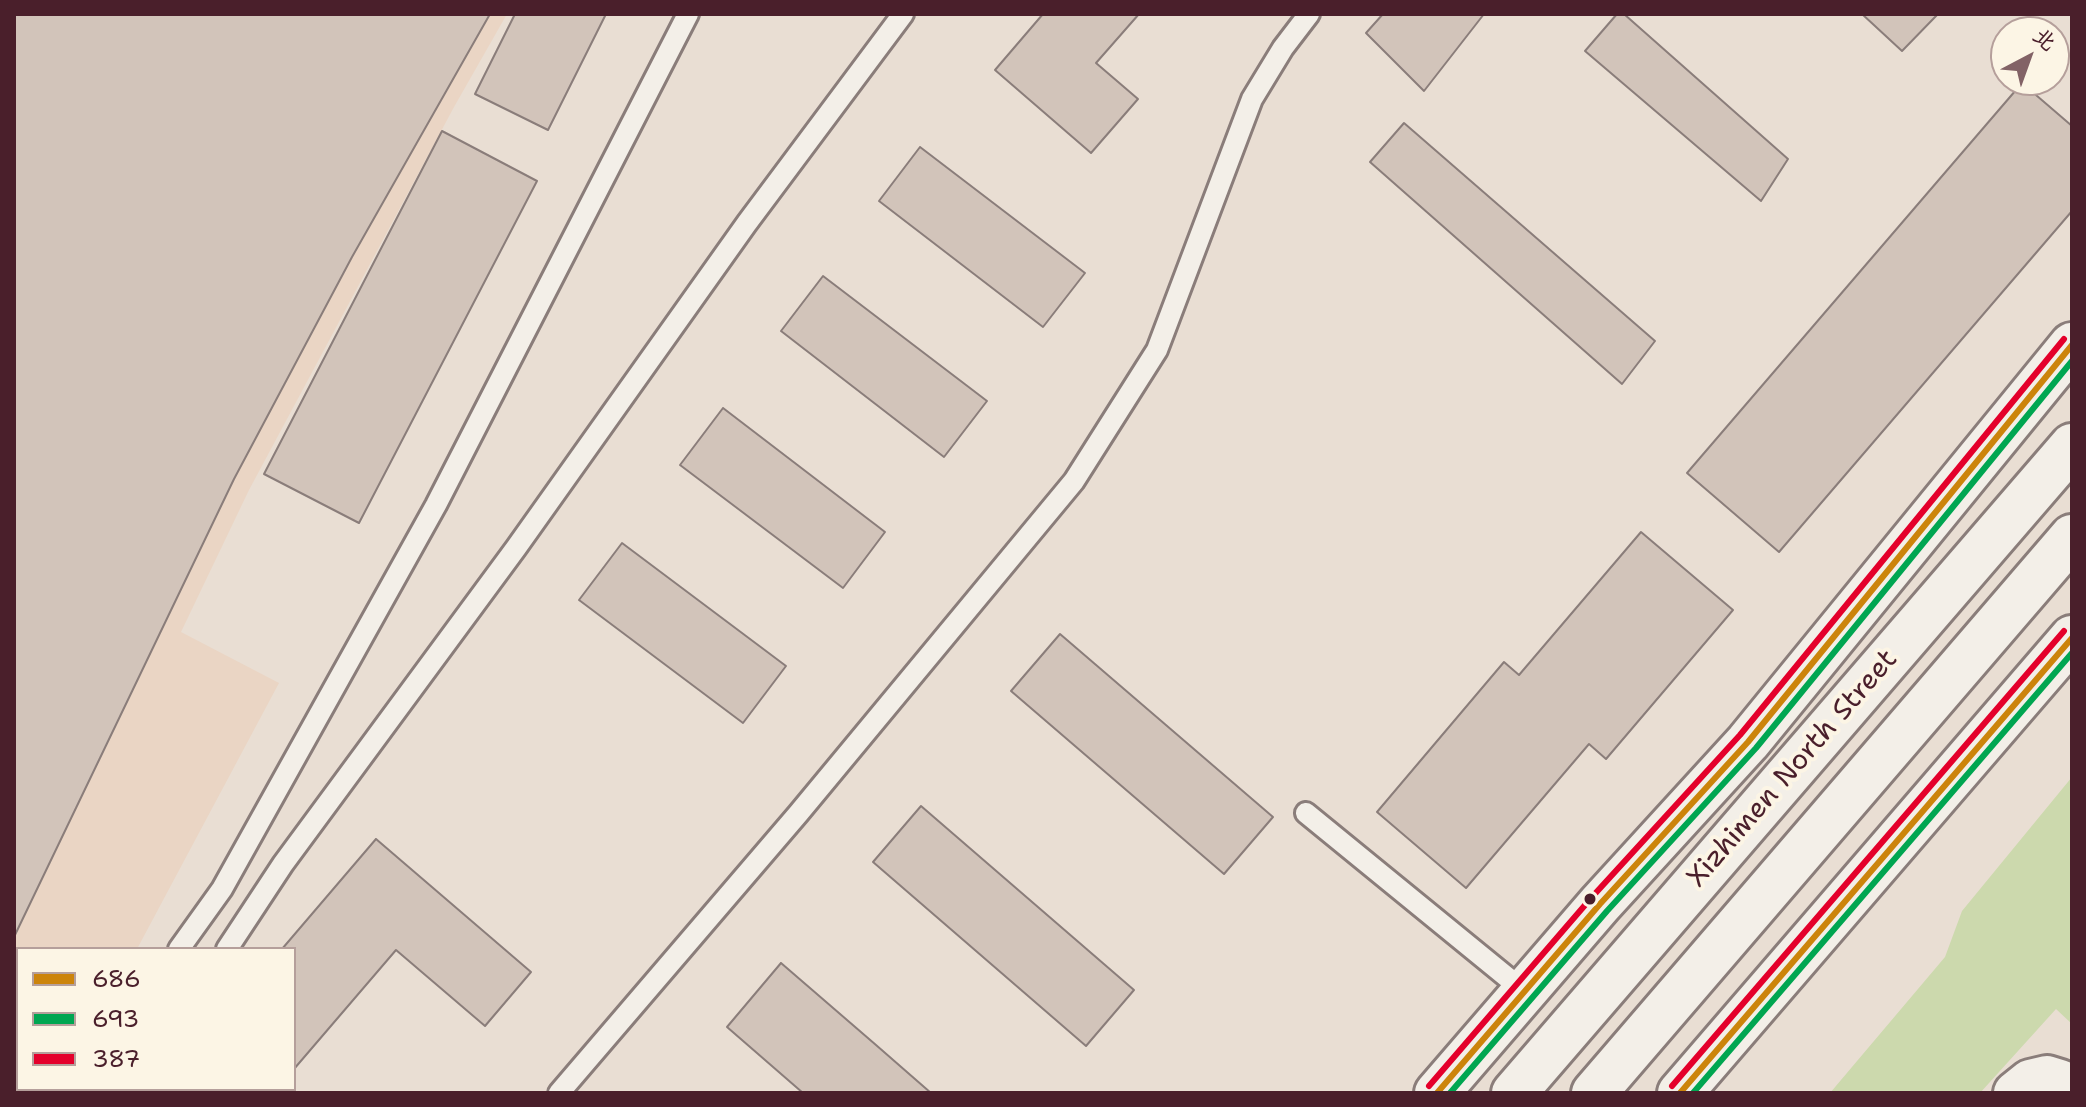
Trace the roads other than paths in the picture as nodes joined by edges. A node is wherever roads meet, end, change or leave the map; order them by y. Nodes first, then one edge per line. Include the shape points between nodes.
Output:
1 (688, 14) edge
2 (903, 14) edge
3 (1309, 14) edge
4 (2072, 345) edge
5 (2072, 446) edge
6 (2072, 537) edge
7 (2072, 638) edge
8 (1306, 813) dead end
9 (180, 947) edge
10 (228, 947) edge
11 (1524, 991) junction
12 (2072, 1091) edge
13 (559, 1093) edge
14 (1437, 1093) edge
15 (1514, 1093) edge
16 (1594, 1093) edge
17 (1680, 1093) edge
18 (2015, 1093) edge

1 - 9 lane via 436,505 222,889
2 - 10 lane via 283,864
3 - 13 lane via 1252,99 1157,350 1074,481
4 - 11 main road via 1748,742
5 - 15 main road, Xizhimen North Street
6 - 16 main road
7 - 17 main road
8 - 11 lane
11 - 14 main road
12 - 18 street via 2047,1077 2030,1081

